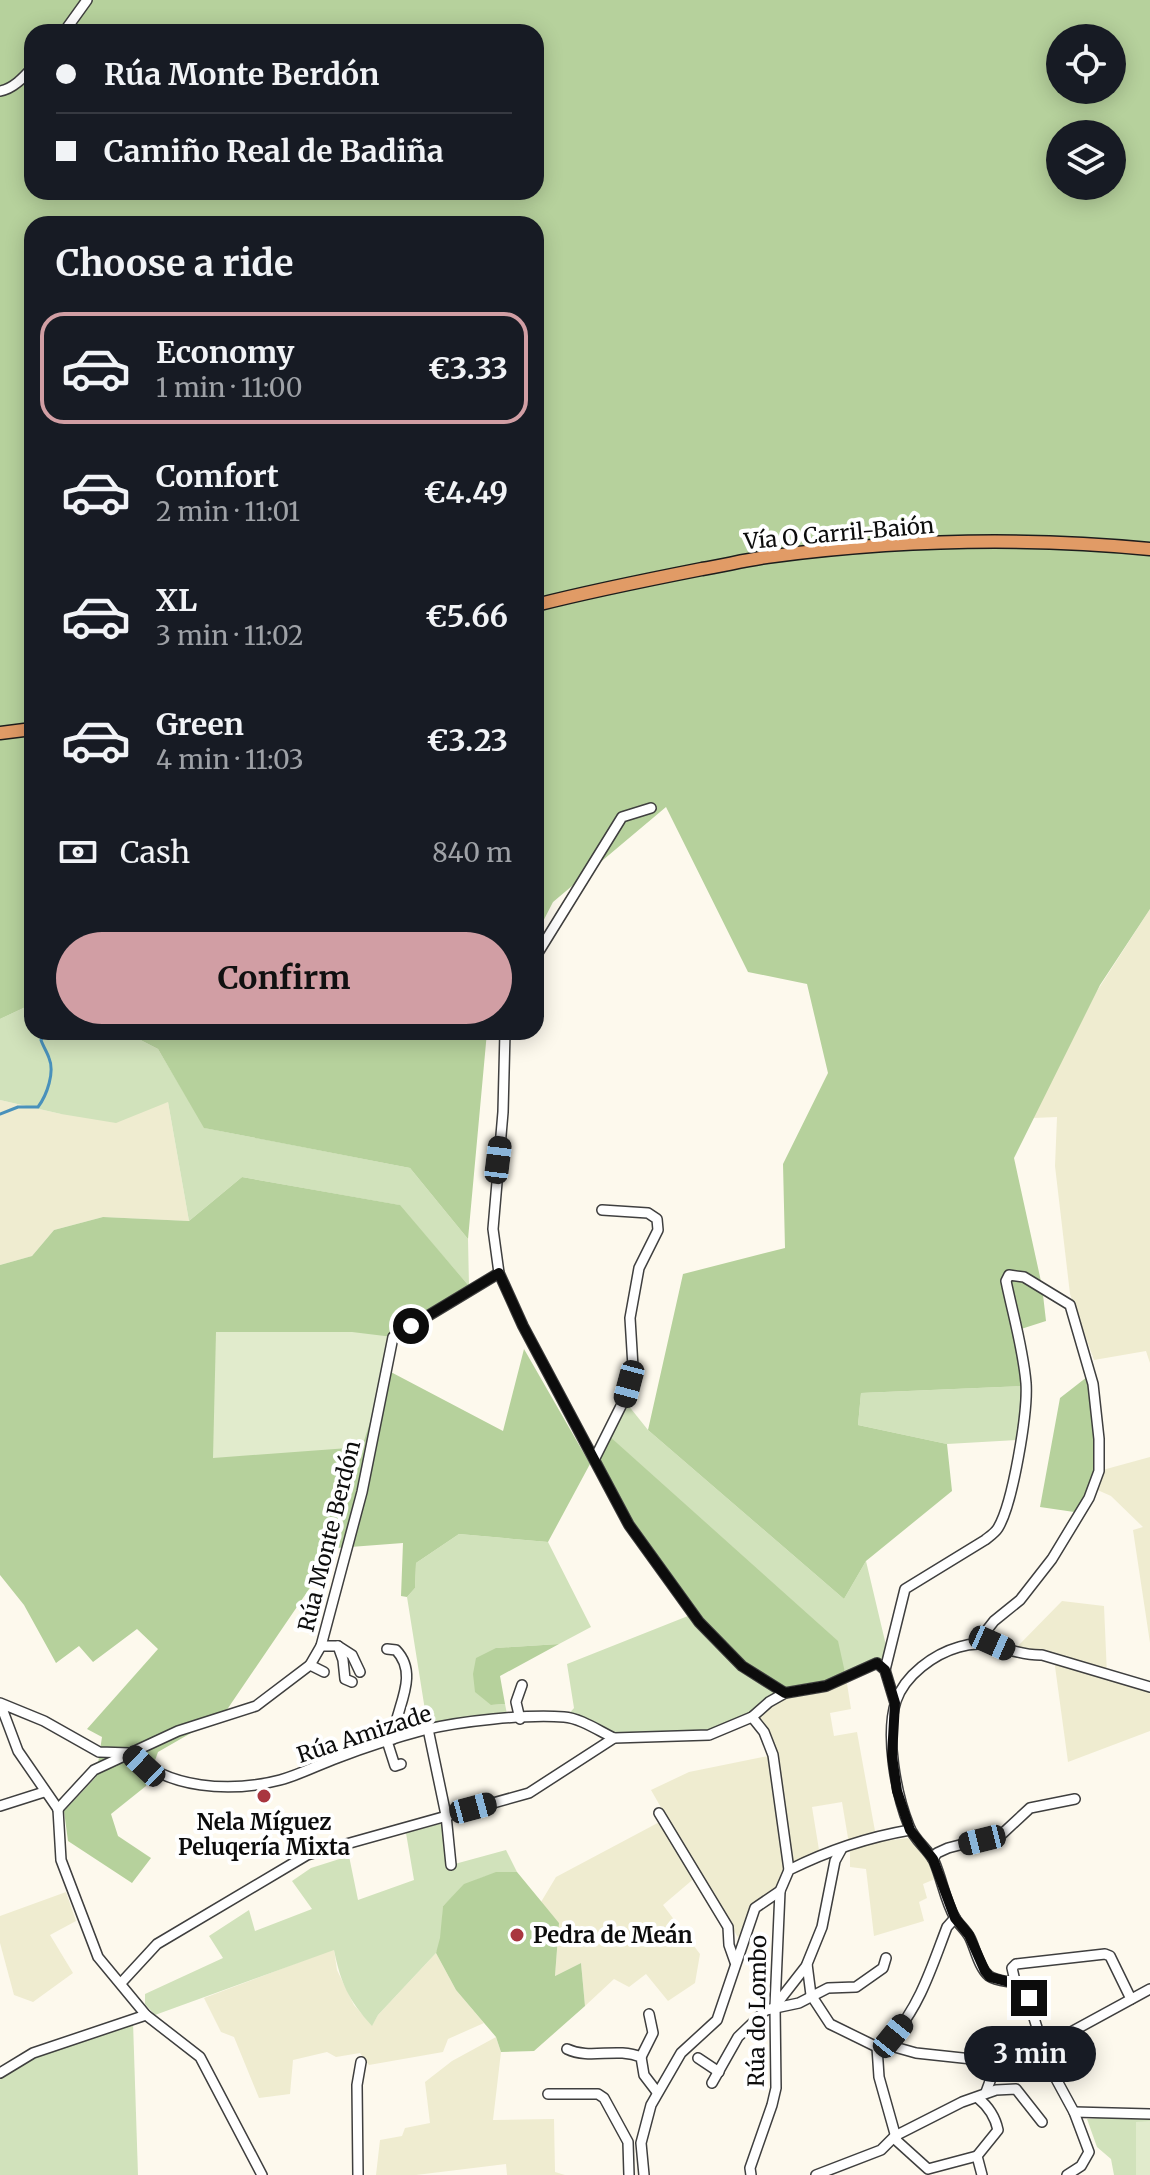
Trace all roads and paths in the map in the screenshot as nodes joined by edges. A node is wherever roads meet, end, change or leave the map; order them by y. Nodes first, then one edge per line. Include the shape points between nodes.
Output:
1 (87, 0) edge
2 (70, 24) edge
3 (24, 76) edge
4 (0, 91) edge
5 (1150, 549) edge
6 (544, 603) edge
7 (24, 730) edge
8 (0, 733) edge
9 (651, 808) dead end
10 (544, 943) edge
11 (505, 1040) edge
12 (602, 1210) dead end
13 (499, 1273) junction
14 (595, 1458) junction
15 (976, 1644) junction
16 (321, 1646) junction
17 (338, 1646) junction
18 (387, 1649) dead end
19 (310, 1665) junction
20 (885, 1670) junction
21 (324, 1672) dead end
22 (360, 1672) dead end
23 (352, 1682) dead end
24 (522, 1685) dead end
25 (1150, 1687) edge
26 (785, 1693) junction
27 (895, 1703) junction
28 (752, 1717) junction
29 (520, 1719) junction
30 (428, 1729) junction
31 (614, 1738) junction
32 (390, 1740) junction
33 (130, 1753) junction
34 (401, 1764) dead end
35 (44, 1792) junction
36 (1075, 1799) dead end
37 (0, 1806) edge
38 (58, 1809) junction
39 (659, 1813) dead end
40 (446, 1815) junction
41 (910, 1830) junction
42 (841, 1850) junction
43 (933, 1859) junction
44 (451, 1865) dead end
45 (789, 1870) junction
46 (780, 1891) junction
47 (955, 1918) junction
48 (886, 1958) dead end
49 (735, 1962) junction
50 (807, 1964) junction
51 (1015, 1981) junction
52 (121, 1983) junction
53 (1150, 1989) edge
54 (811, 1995) junction
55 (1131, 1999) junction
56 (775, 2006) junction
57 (649, 2014) dead end
58 (146, 2015) junction
59 (880, 2046) junction
60 (567, 2049) dead end
61 (1047, 2051) junction
62 (641, 2057) junction
63 (698, 2058) dead end
64 (361, 2062) dead end
65 (1049, 2066) junction
66 (719, 2072) junction
67 (0, 2073) edge
68 (993, 2073) junction
69 (712, 2083) dead end
70 (657, 2092) junction
71 (548, 2094) dead end
72 (982, 2095) junction
73 (1074, 2112) junction
74 (1150, 2114) edge
75 (1042, 2122) dead end
76 (895, 2136) junction
77 (641, 2143) junction
78 (630, 2151) junction
79 (977, 2156) junction
80 (262, 2175) edge
81 (358, 2175) edge
82 (629, 2175) edge
83 (644, 2175) edge
84 (751, 2175) edge
85 (816, 2175) edge
86 (982, 2175) edge
87 (1067, 2175) edge

1 - 2 street
3 - 4 street
5 - 6 highway, Vía O Carril-Baión via 967,542 787,555
7 - 8 highway
9 - 10 street via 622,817
11 - 13 street via 493,1229
12 - 14 street via 648,1213 657,1219 658,1230 639,1268 630,1318 633,1367 624,1400
13 - 14 street
13 - 16 street, Rúa Monte Berdón via 393,1337 362,1492
14 - 26 street via 629,1525 699,1622 742,1666
15 - 20 street via 1052,1559 1099,1471 1093,1384 1070,1305 1024,1277 1009,1275 1026,1386 1006,1510 997,1530 985,1540 905,1589
15 - 25 street via 1042,1655
15 - 27 street via 958,1647 917,1671
16 - 17 street
16 - 19 street, Rúa Monte Berdón
17 - 22 street via 352,1655
17 - 23 street via 345,1679
18 - 32 street via 403,1660 406,1695
19 - 21 street
19 - 33 street, Rúa Monte Berdón via 256,1706
20 - 26 street via 877,1663 826,1686
20 - 27 street
24 - 29 street via 516,1702
26 - 28 street
27 - 41 street via 892,1756
28 - 31 street via 709,1735
28 - 45 street via 773,1755
29 - 30 street, Rúa Amizade
29 - 31 street, Rúa Amizade via 566,1717
30 - 32 street, Rúa Amizade
30 - 40 street
31 - 40 street via 529,1793
32 - 33 street, Rúa Amizade via 279,1780 222,1787 162,1776
32 - 34 street via 395,1766
33 - 35 street via 99,1752 0,1703 18,1751
33 - 38 street, Rúa Monte Berdón via 94,1770
35 - 37 street
35 - 38 street
36 - 43 street via 1030,1808 1002,1834 948,1848
38 - 52 street via 61,1860 98,1957
39 - 49 street via 728,1927
40 - 44 street
40 - 52 street via 307,1855 157,1944
41 - 42 street
41 - 43 street
42 - 45 street
42 - 50 street
43 - 47 street
45 - 46 street
46 - 49 street via 755,1908
46 - 56 street, Rúa do Lombo
47 - 51 street via 990,1977
47 - 59 street via 919,1999
48 - 54 street via 883,1968 856,1987
49 - 70 street via 717,2020 681,2053
50 - 54 street
50 - 56 street
51 - 55 street via 1016,1964 1105,1954
51 - 61 street via 1024,1986
52 - 58 street
53 - 55 street
54 - 56 street via 790,2006
54 - 59 street via 830,2024
55 - 61 street via 1060,2038
56 - 66 street via 738,2037
56 - 84 street, Rúa do Lombo via 776,2088
57 - 62 street via 653,2033
58 - 67 street via 33,2053
58 - 80 street via 200,2057
59 - 68 street via 981,2060
59 - 76 street via 879,2077
60 - 62 street
61 - 65 street
62 - 70 street via 644,2075
63 - 66 street
64 - 81 street
65 - 68 street
65 - 73 street
66 - 69 street
68 - 72 street
70 - 77 street
71 - 78 street via 598,2094 609,2105
72 - 75 street via 1016,2089
72 - 76 street
72 - 79 street via 998,2130
73 - 74 street
73 - 87 street via 1089,2152
76 - 79 street via 928,2169
76 - 85 street via 881,2150
77 - 78 street
77 - 83 street
78 - 82 street
79 - 86 street

